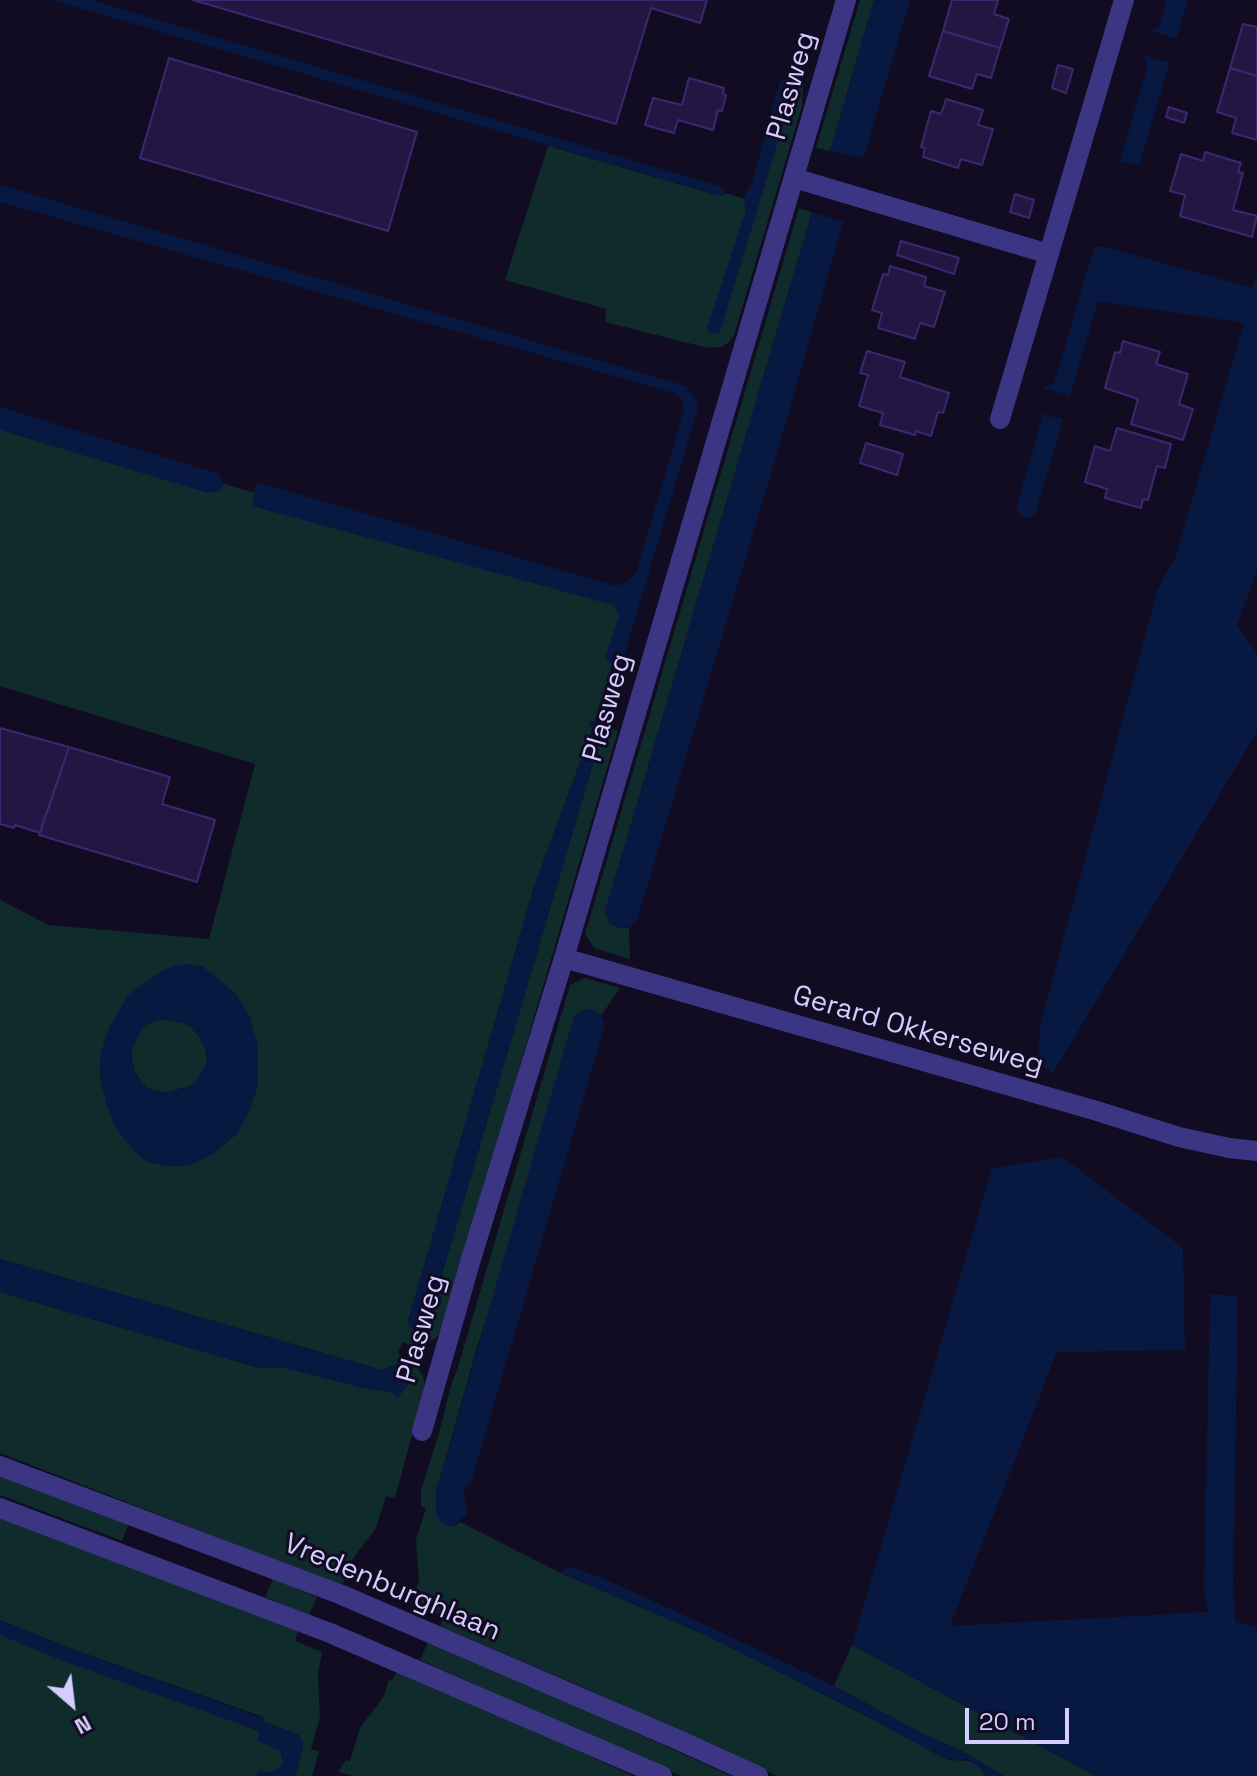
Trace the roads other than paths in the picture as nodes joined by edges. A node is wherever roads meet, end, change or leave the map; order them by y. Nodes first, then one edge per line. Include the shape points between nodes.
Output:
1 (846, 0) edge
2 (1124, 0) edge
3 (794, 178) junction
4 (1049, 254) junction
5 (1000, 419) dead end
6 (564, 958) junction
7 (1257, 1151) edge
8 (422, 1431) dead end
9 (0, 1466) edge
10 (0, 1508) edge
11 (662, 1776) edge
12 (758, 1776) edge

1 - 3 street, Plasweg
2 - 4 street
3 - 4 street
3 - 6 street, Plasweg
4 - 5 street
6 - 7 street, Gerard Okkerseweg via 1179,1137
6 - 8 street, Plasweg
9 - 12 street, Vredenburghlaan via 342,1595
10 - 11 street via 330,1633

